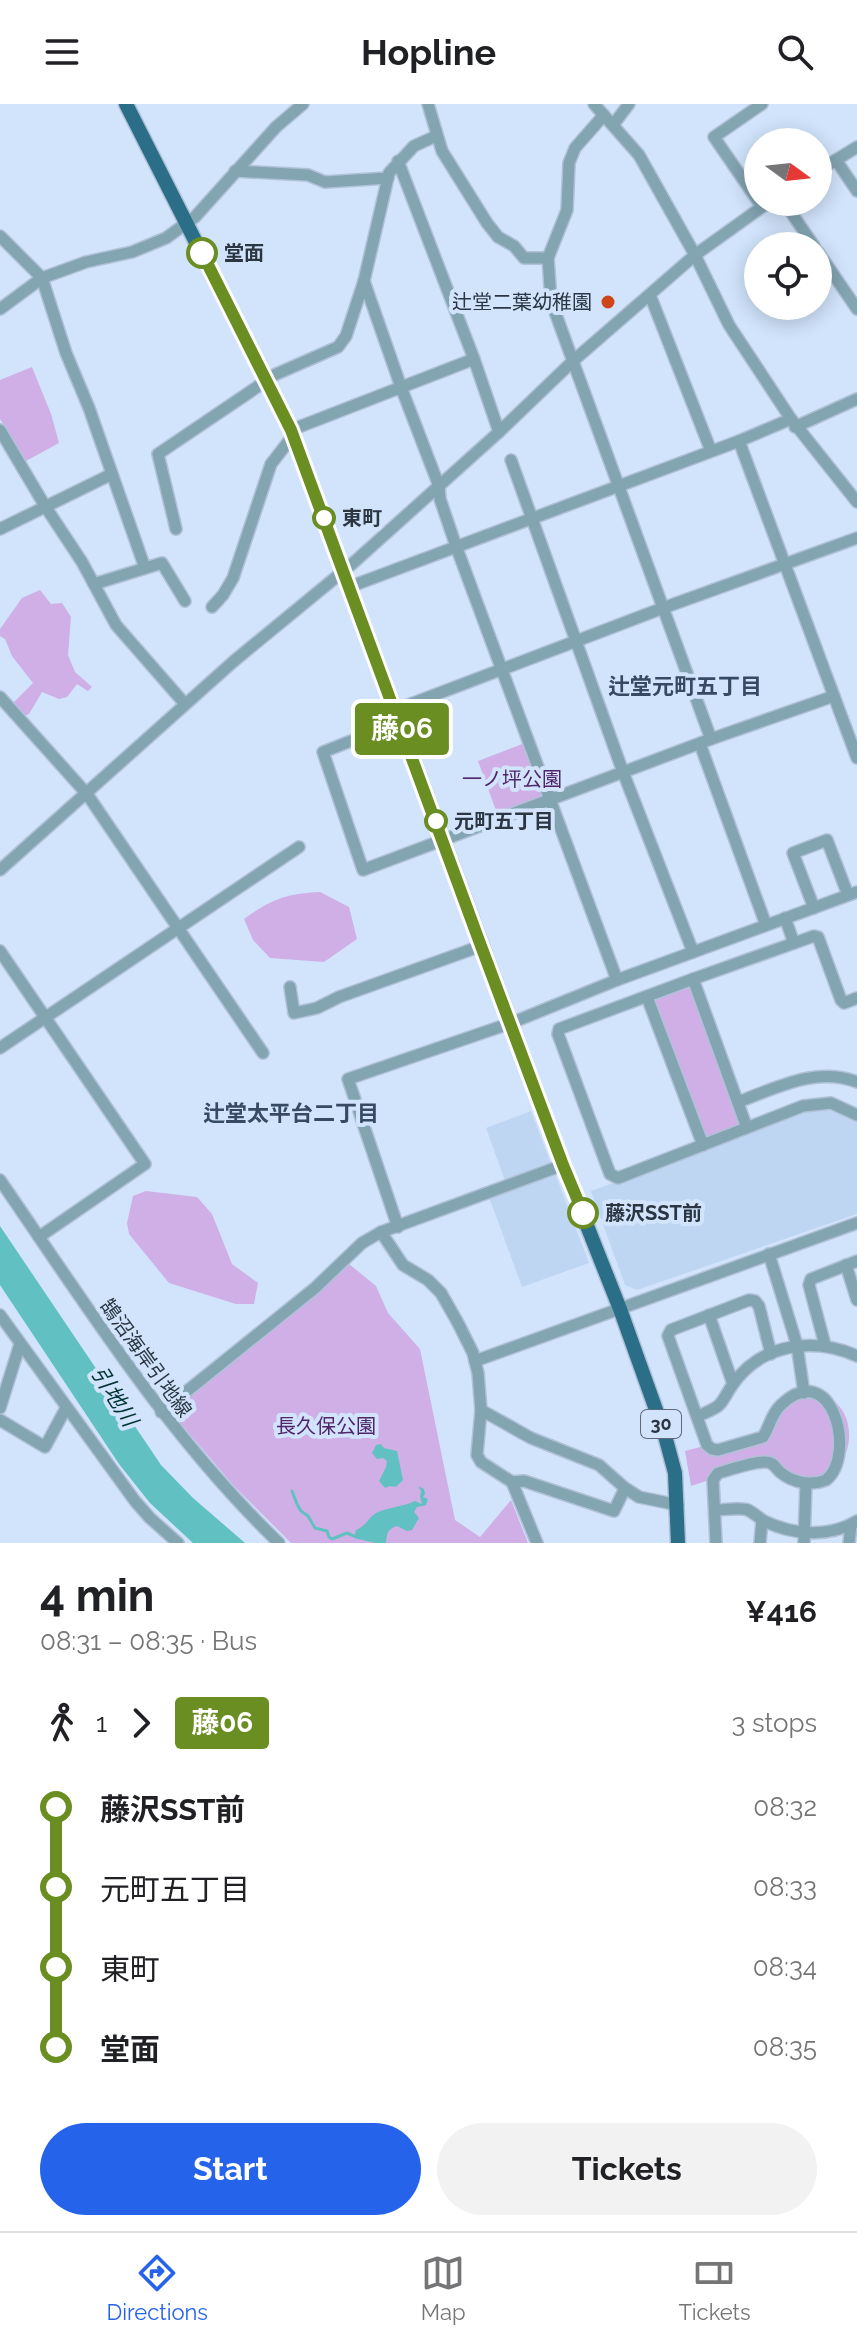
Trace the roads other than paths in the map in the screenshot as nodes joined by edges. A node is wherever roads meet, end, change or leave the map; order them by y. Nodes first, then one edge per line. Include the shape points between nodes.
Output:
1 (126, 104) edge
2 (303, 104) edge
3 (428, 104) edge
4 (594, 104) edge
5 (629, 104) edge
6 (762, 104) edge
7 (609, 120) junction
8 (436, 136) junction
9 (857, 147) edge
10 (836, 160) junction
11 (398, 161) junction
12 (832, 162) edge
13 (235, 171) junction
14 (388, 178) junction
15 (744, 178) edge
16 (857, 191) edge
17 (745, 216) edge
18 (186, 223) junction
19 (0, 236) edge
20 (695, 255) junction
21 (548, 258) junction
22 (832, 272) edge
23 (42, 278) junction
24 (364, 281) junction
25 (650, 295) junction
26 (0, 309) edge
27 (857, 309) edge
28 (474, 359) junction
29 (573, 361) junction
30 (266, 380) junction
31 (401, 387) junction
32 (857, 399) edge
33 (793, 423) junction
34 (0, 430) edge
35 (499, 432) junction
36 (292, 434) junction
37 (739, 441) junction
38 (711, 451) junction
39 (511, 460) dead end
40 (112, 474) junction
41 (618, 484) junction
42 (439, 486) junction
43 (857, 502) edge
44 (45, 506) junction
45 (532, 517) junction
46 (0, 529) edge
47 (176, 529) dead end
48 (857, 538) edge
49 (456, 546) junction
50 (785, 564) junction
51 (145, 568) junction
52 (344, 571) junction
53 (94, 584) junction
54 (349, 587) junction
55 (185, 601) dead end
56 (212, 607) dead end
57 (663, 608) junction
58 (577, 640) junction
59 (502, 669) junction
60 (834, 696) junction
61 (0, 697) edge
62 (185, 704) junction
63 (397, 716) junction
64 (705, 741) junction
65 (857, 758) edge
66 (623, 772) junction
67 (87, 794) junction
68 (550, 801) junction
69 (442, 840) junction
70 (299, 847) dead end
71 (0, 870) edge
72 (852, 894) edge
73 (814, 908) junction
74 (785, 918) junction
75 (766, 925) junction
76 (178, 928) junction
77 (794, 943) junction
78 (481, 946) junction
79 (0, 951) edge
80 (693, 952) junction
81 (693, 979) junction
82 (617, 980) junction
83 (290, 987) dead end
84 (647, 997) junction
85 (857, 998) edge
86 (46, 1017) junction
87 (511, 1023) junction
88 (0, 1048) edge
89 (263, 1053) dead end
90 (857, 1082) edge
91 (738, 1102) junction
92 (857, 1115) edge
93 (747, 1128) junction
94 (703, 1145) junction
95 (563, 1165) junction
96 (0, 1180) edge
97 (857, 1223) edge
98 (398, 1227) junction
99 (381, 1232) junction
100 (39, 1237) junction
101 (769, 1254) junction
102 (852, 1263) edge
103 (857, 1300) edge
104 (620, 1309) junction
105 (0, 1315) edge
106 (709, 1315) junction
107 (20, 1344) junction
108 (797, 1345) junction
109 (825, 1345) junction
110 (771, 1354) junction
111 (857, 1356) edge
112 (475, 1361) junction
113 (3, 1384) edge
114 (733, 1384) junction
115 (804, 1393) junction
116 (0, 1408) edge
117 (66, 1408) junction
118 (847, 1409) dead end
119 (481, 1410) junction
120 (161, 1412) junction
121 (698, 1416) junction
122 (0, 1420) edge
123 (851, 1460) dead end
124 (512, 1482) junction
125 (806, 1483) junction
126 (625, 1488) junction
127 (678, 1505) junction
128 (716, 1510) junction
129 (762, 1520) junction
130 (854, 1523) edge
131 (804, 1538) edge
132 (178, 1543) edge
133 (279, 1543) edge
134 (537, 1543) edge
135 (678, 1543) edge
136 (716, 1543) edge
137 (760, 1543) edge
138 (849, 1543) edge

1 - 18 main road, 30
2 - 13 street
3 - 8 street
4 - 7 street
5 - 7 street
6 - 15 street via 714,137
7 - 20 street via 639,155
7 - 21 street via 575,148 569,163 567,210
8 - 11 street
8 - 21 street via 498,237 524,258
9 - 10 street
10 - 12 street
10 - 16 street
11 - 14 street
11 - 28 street
13 - 14 street via 308,175 325,182
13 - 18 street
14 - 24 street
17 - 20 street
18 - 23 street via 132,252
18 - 30 main road, 30
19 - 23 street
20 - 25 street
20 - 33 street via 729,325
21 - 29 street via 551,301
22 - 27 street
23 - 26 street
23 - 40 street
24 - 30 street via 338,347
24 - 31 street
25 - 29 street
25 - 38 street
28 - 31 street
28 - 35 street
29 - 35 street
29 - 41 street
30 - 36 main road, 30
30 - 47 street via 158,454
31 - 36 street
31 - 42 street
32 - 33 street
33 - 37 street
33 - 43 street
34 - 44 street
35 - 42 street
36 - 52 main road, 30
36 - 56 street via 271,464 233,578
37 - 38 street
37 - 50 street
38 - 41 street
39 - 45 street
40 - 44 street
40 - 51 street
41 - 45 street
41 - 57 street
42 - 49 street
42 - 52 street
44 - 46 street
44 - 53 street
45 - 49 street
45 - 58 street
48 - 50 street
49 - 54 street
49 - 59 street
50 - 57 street
50 - 60 street
51 - 53 street
51 - 55 street via 162,563
52 - 54 main road, 30
52 - 62 street
53 - 62 street via 116,625
54 - 63 main road, 30
57 - 58 street
57 - 64 street
58 - 59 street
58 - 66 street
59 - 63 street
59 - 68 street
60 - 64 street
60 - 65 street
61 - 67 street
62 - 67 street
63 - 69 main road, 30
63 - 69 street via 323,752 363,870
64 - 66 street
64 - 75 street
66 - 68 street
66 - 80 street
67 - 71 street
67 - 76 street
68 - 69 street
68 - 82 street
69 - 78 main road, 30
70 - 76 street
72 - 73 street
72 - 73 street via 827,840 793,853
73 - 74 street
74 - 75 street
74 - 77 street
75 - 80 street
76 - 86 street
76 - 89 street
77 - 81 street
77 - 85 street via 818,937 841,1000
78 - 83 street via 294,1013
78 - 87 main road, 30
79 - 86 street
80 - 82 street
81 - 84 street
81 - 91 street
82 - 87 street
84 - 94 street
84 - 94 street via 559,1029 610,1174 618,1178
86 - 88 street
86 - 100 street via 145,1164
87 - 95 main road, 30
87 - 98 street via 348,1079
90 - 91 street via 822,1075
91 - 93 street
92 - 93 street via 831,1103 817,1103
93 - 94 street
95 - 98 street
95 - 104 main road, 30
96 - 100 street, 鵠沼海岸引地線
97 - 101 street
98 - 99 street
99 - 112 street via 403,1265 441,1293
99 - 120 street
100 - 120 street, 鵠沼海岸引地線
101 - 104 street
101 - 108 street
102 - 103 street
102 - 109 street via 811,1279 809,1285
104 - 112 street
104 - 127 main road, 30 via 664,1432
105 - 107 street
106 - 110 street via 755,1301
106 - 114 street
106 - 121 street via 668,1336
107 - 113 street
107 - 117 street
108 - 109 street
108 - 110 street
108 - 115 street
109 - 111 street
110 - 114 street
112 - 119 street
113 - 116 street
114 - 121 street via 723,1403
115 - 118 street via 836,1399
115 - 121 street via 779,1407 763,1437 718,1450 707,1445
117 - 122 street via 45,1447
117 - 132 street via 135,1501
119 - 124 street via 477,1455
119 - 126 street via 531,1438 599,1465
120 - 133 street, 鵠沼海岸引地線
123 - 125 street via 837,1475
124 - 126 street via 524,1481 614,1511
124 - 134 street
125 - 128 street via 765,1461 718,1473 713,1480
125 - 131 street
126 - 127 street via 639,1497
127 - 135 main road, 30
128 - 129 street via 747,1509
128 - 136 street
129 - 131 street
129 - 137 street
130 - 131 street
130 - 138 street

